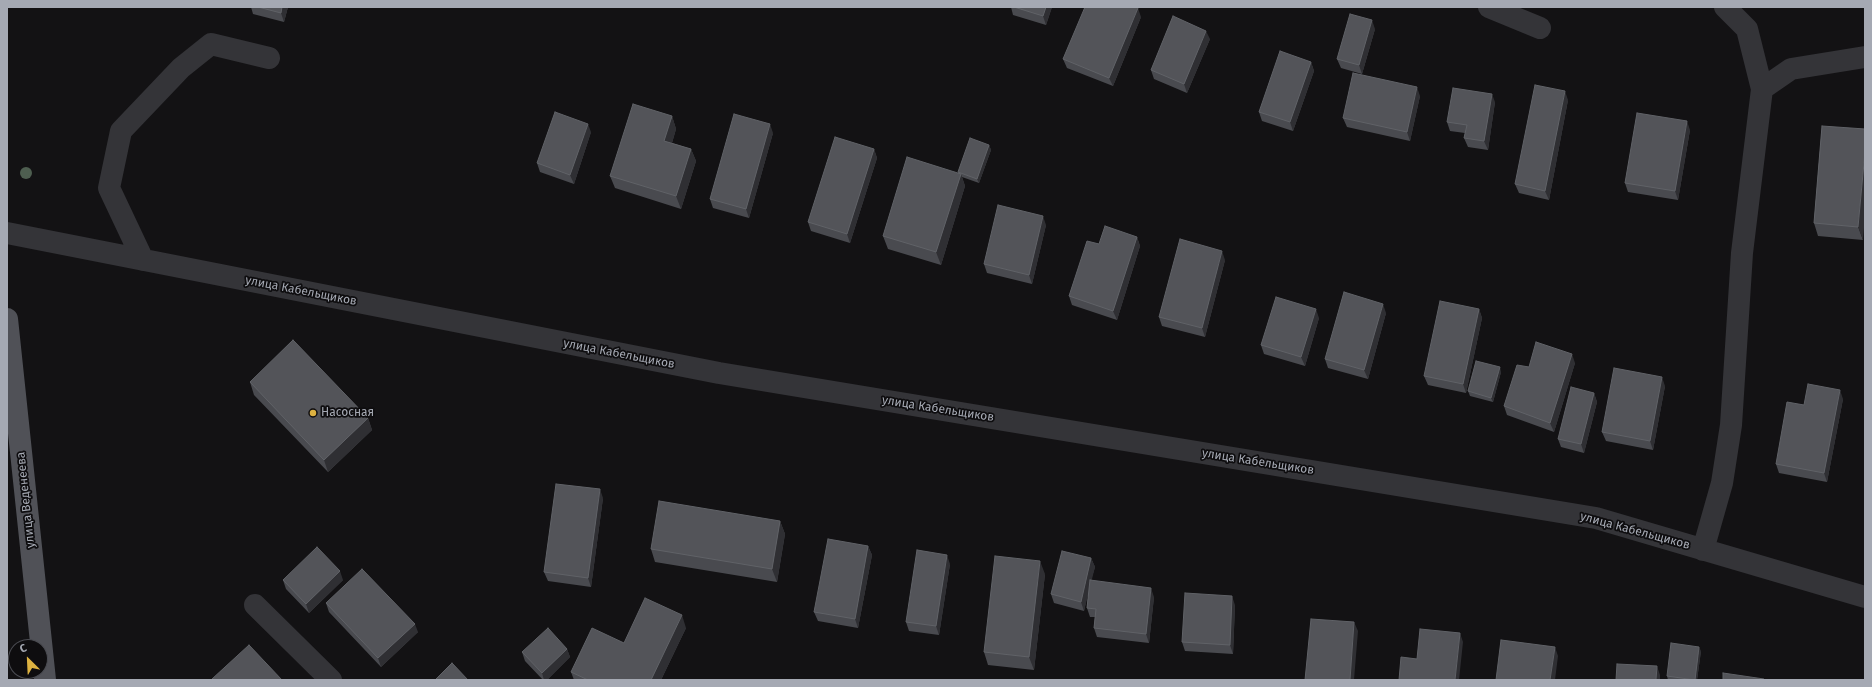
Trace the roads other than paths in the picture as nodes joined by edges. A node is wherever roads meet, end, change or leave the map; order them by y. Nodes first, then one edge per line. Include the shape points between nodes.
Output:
1 (1489, 7) edge
2 (1725, 7) edge
3 (1540, 28) dead end
4 (1865, 57) edge
5 (269, 58) dead end
6 (1762, 90) junction
7 (7, 234) edge
8 (143, 260) junction
9 (7, 319) edge
10 (1703, 550) junction
11 (1865, 597) edge
12 (255, 605) dead end
13 (45, 680) edge
14 (331, 680) edge

1 - 3 street
2 - 6 street via 1747,29
4 - 6 street via 1791,69
5 - 8 street via 211,44 181,68 121,131 109,188
6 - 10 street via 1742,253 1731,425 1722,483
7 - 8 street, улица Кабельщиков
8 - 10 street, улица Кабельщиков via 719,373 1596,518
9 - 13 main road, улица Веденеева
10 - 11 street, улица Кабельщиков
12 - 14 street

